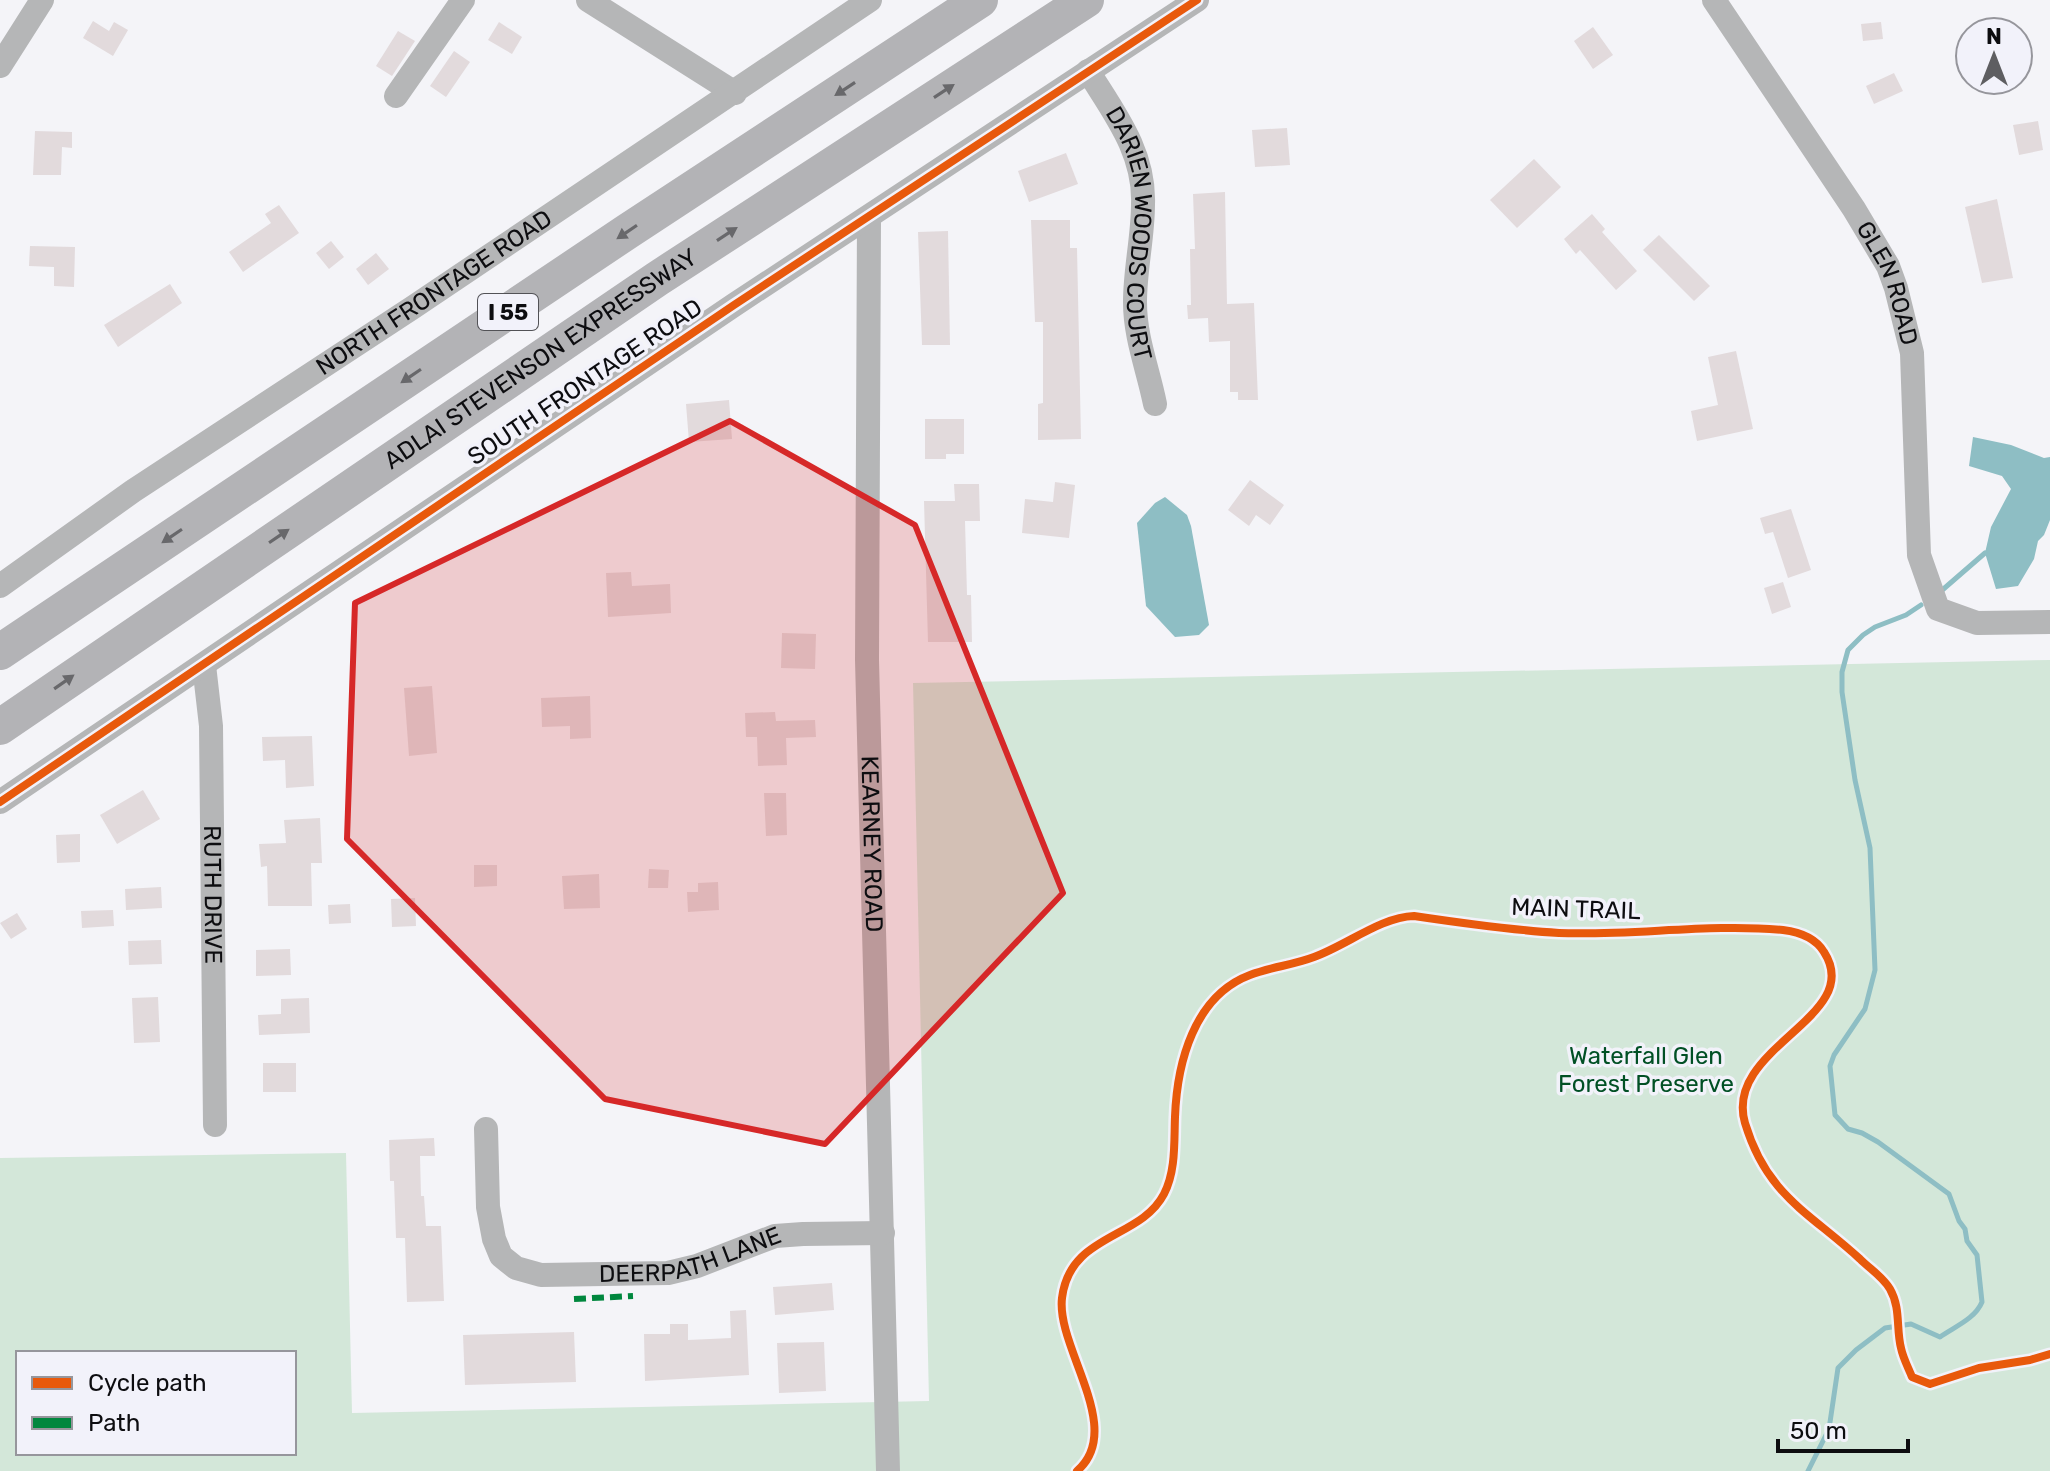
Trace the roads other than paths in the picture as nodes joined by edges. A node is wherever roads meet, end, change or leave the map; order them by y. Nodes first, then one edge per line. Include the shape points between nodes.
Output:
1 (42, 0) edge
2 (463, 0) edge
3 (588, 0) edge
4 (870, 0) edge
5 (980, 0) edge
6 (1086, 0) edge
7 (1197, 0) edge
8 (1714, 0) edge
9 (0, 66) edge
10 (1088, 71) junction
11 (735, 93) junction
12 (396, 96) dead end
13 (869, 218) junction
14 (1155, 404) dead end
15 (0, 586) edge
16 (2050, 622) edge
17 (0, 652) edge
18 (204, 665) junction
19 (0, 727) edge
20 (0, 802) edge
21 (215, 1125) dead end
22 (486, 1129) dead end
23 (883, 1233) junction
24 (888, 1471) edge

1 - 9 street
2 - 12 street
3 - 11 street
4 - 11 street, NORTH FRONTAGE ROAD
5 -> 17 highway, I 55
19 -> 6 highway, ADLAI STEVENSON EXPRESSWAY / I 55 via 657,279
7 - 10 street, SOUTH FRONTAGE ROAD
8 - 16 street, GLEN ROAD via 1888,266 1912,353 1919,555 1938,609 1977,623
10 - 13 street, SOUTH FRONTAGE ROAD
10 - 14 street, DARIEN WOODS COURT via 1126,131 1138,163 1144,200 1136,315
11 - 15 street, NORTH FRONTAGE ROAD via 133,491
13 - 18 street, SOUTH FRONTAGE ROAD
13 - 23 street, KEARNEY ROAD via 867,660
18 - 20 street, SOUTH FRONTAGE ROAD
18 - 21 street, RUTH DRIVE via 211,726
22 - 23 street, DEERPATH LANE via 494,1239 501,1256 516,1268 541,1275 668,1273 775,1236
23 - 24 street, KEARNEY ROAD

